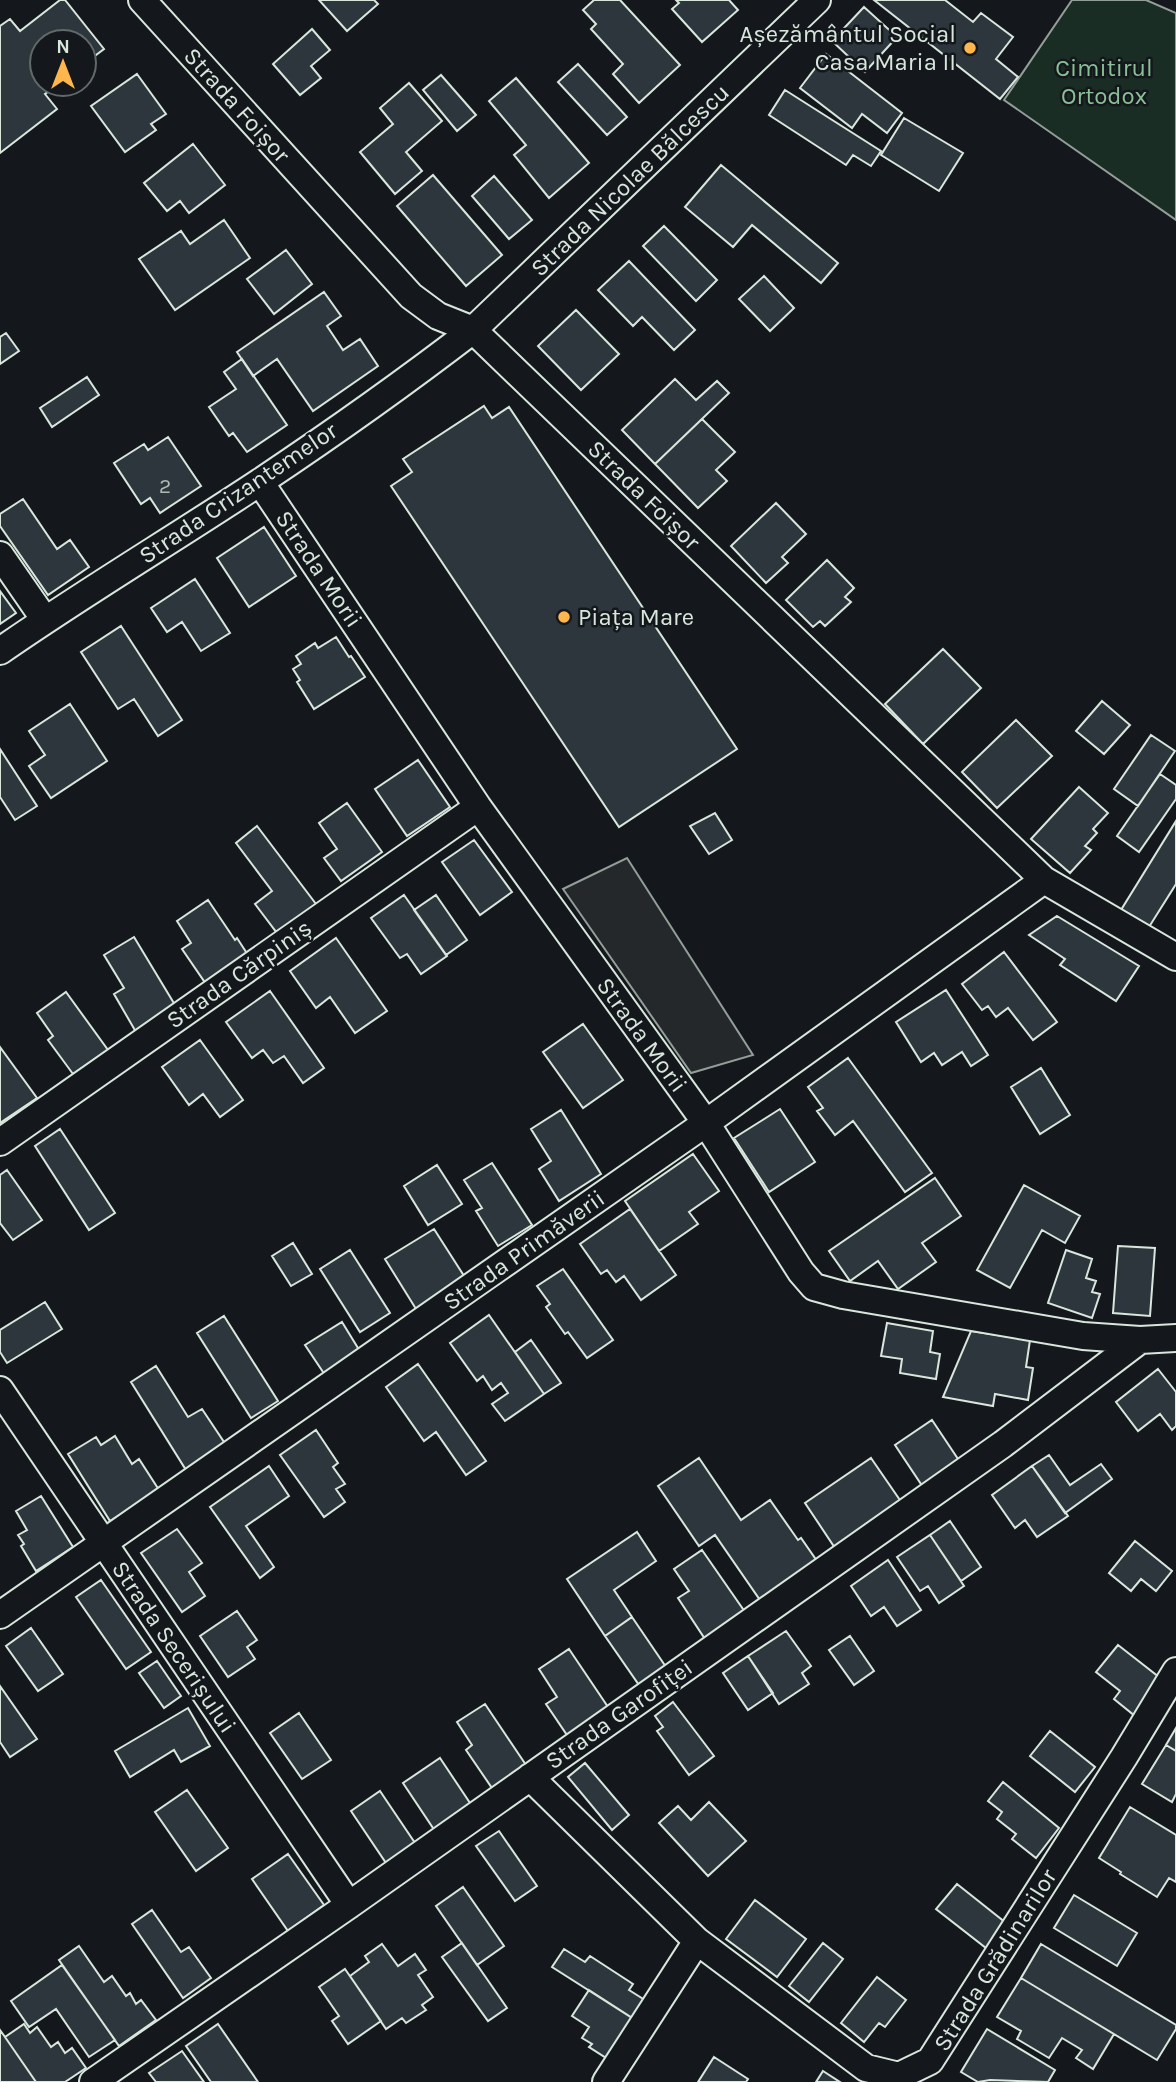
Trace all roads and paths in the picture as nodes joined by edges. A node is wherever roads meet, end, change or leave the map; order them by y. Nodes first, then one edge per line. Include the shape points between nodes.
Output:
1 (142, 0) edge
2 (817, 0) edge
3 (473, 330) junction
4 (260, 482) junction
5 (0, 555) edge
6 (45, 620) junction
7 (0, 651) edge
8 (478, 807) junction
9 (1044, 880) junction
10 (1176, 957) edge
11 (706, 1123) junction
12 (0, 1142) edge
13 (1176, 1338) edge
14 (1140, 1340) junction
15 (0, 1390) edge
16 (103, 1542) junction
17 (0, 1615) edge
18 (1176, 1671) edge
19 (530, 1776) junction
20 (349, 1905) junction
21 (696, 1941) junction
22 (93, 2082) edge
23 (606, 2082) edge

1 - 3 street, Strada Foișor via 411,296 438,316
2 - 3 street, Strada Nicolae Bălcescu
3 - 4 street, Strada Crizantemelor
3 - 9 street, Strada Foișor
4 - 6 street, Strada Crizantemelor
4 - 8 street, Strada Morii
5 - 6 street
6 - 7 street, Strada Crizantemelor
8 - 11 street, Strada Morii
8 - 12 street, Strada Cărpiniș
9 - 10 street, Strada Foișor
9 - 11 street, Strada Primăverii
11 - 14 street, Strada Morii via 814,1287 843,1296 1083,1336
11 - 16 street, Strada Primăverii
13 - 14 street, Strada Morii
14 - 19 street, Strada Garofiței via 1003,1444
15 - 16 street, Strada Secerișului
16 - 17 street, Strada Primăverii
16 - 20 street, Strada Secerișului
18 - 21 street, Strada Grădinarilor via 930,2061 899,2076 866,2068
19 - 20 street, Strada Garofiței
19 - 21 street, Strada Grădinarilor
20 - 22 street, Strada Garofiței
21 - 23 street

